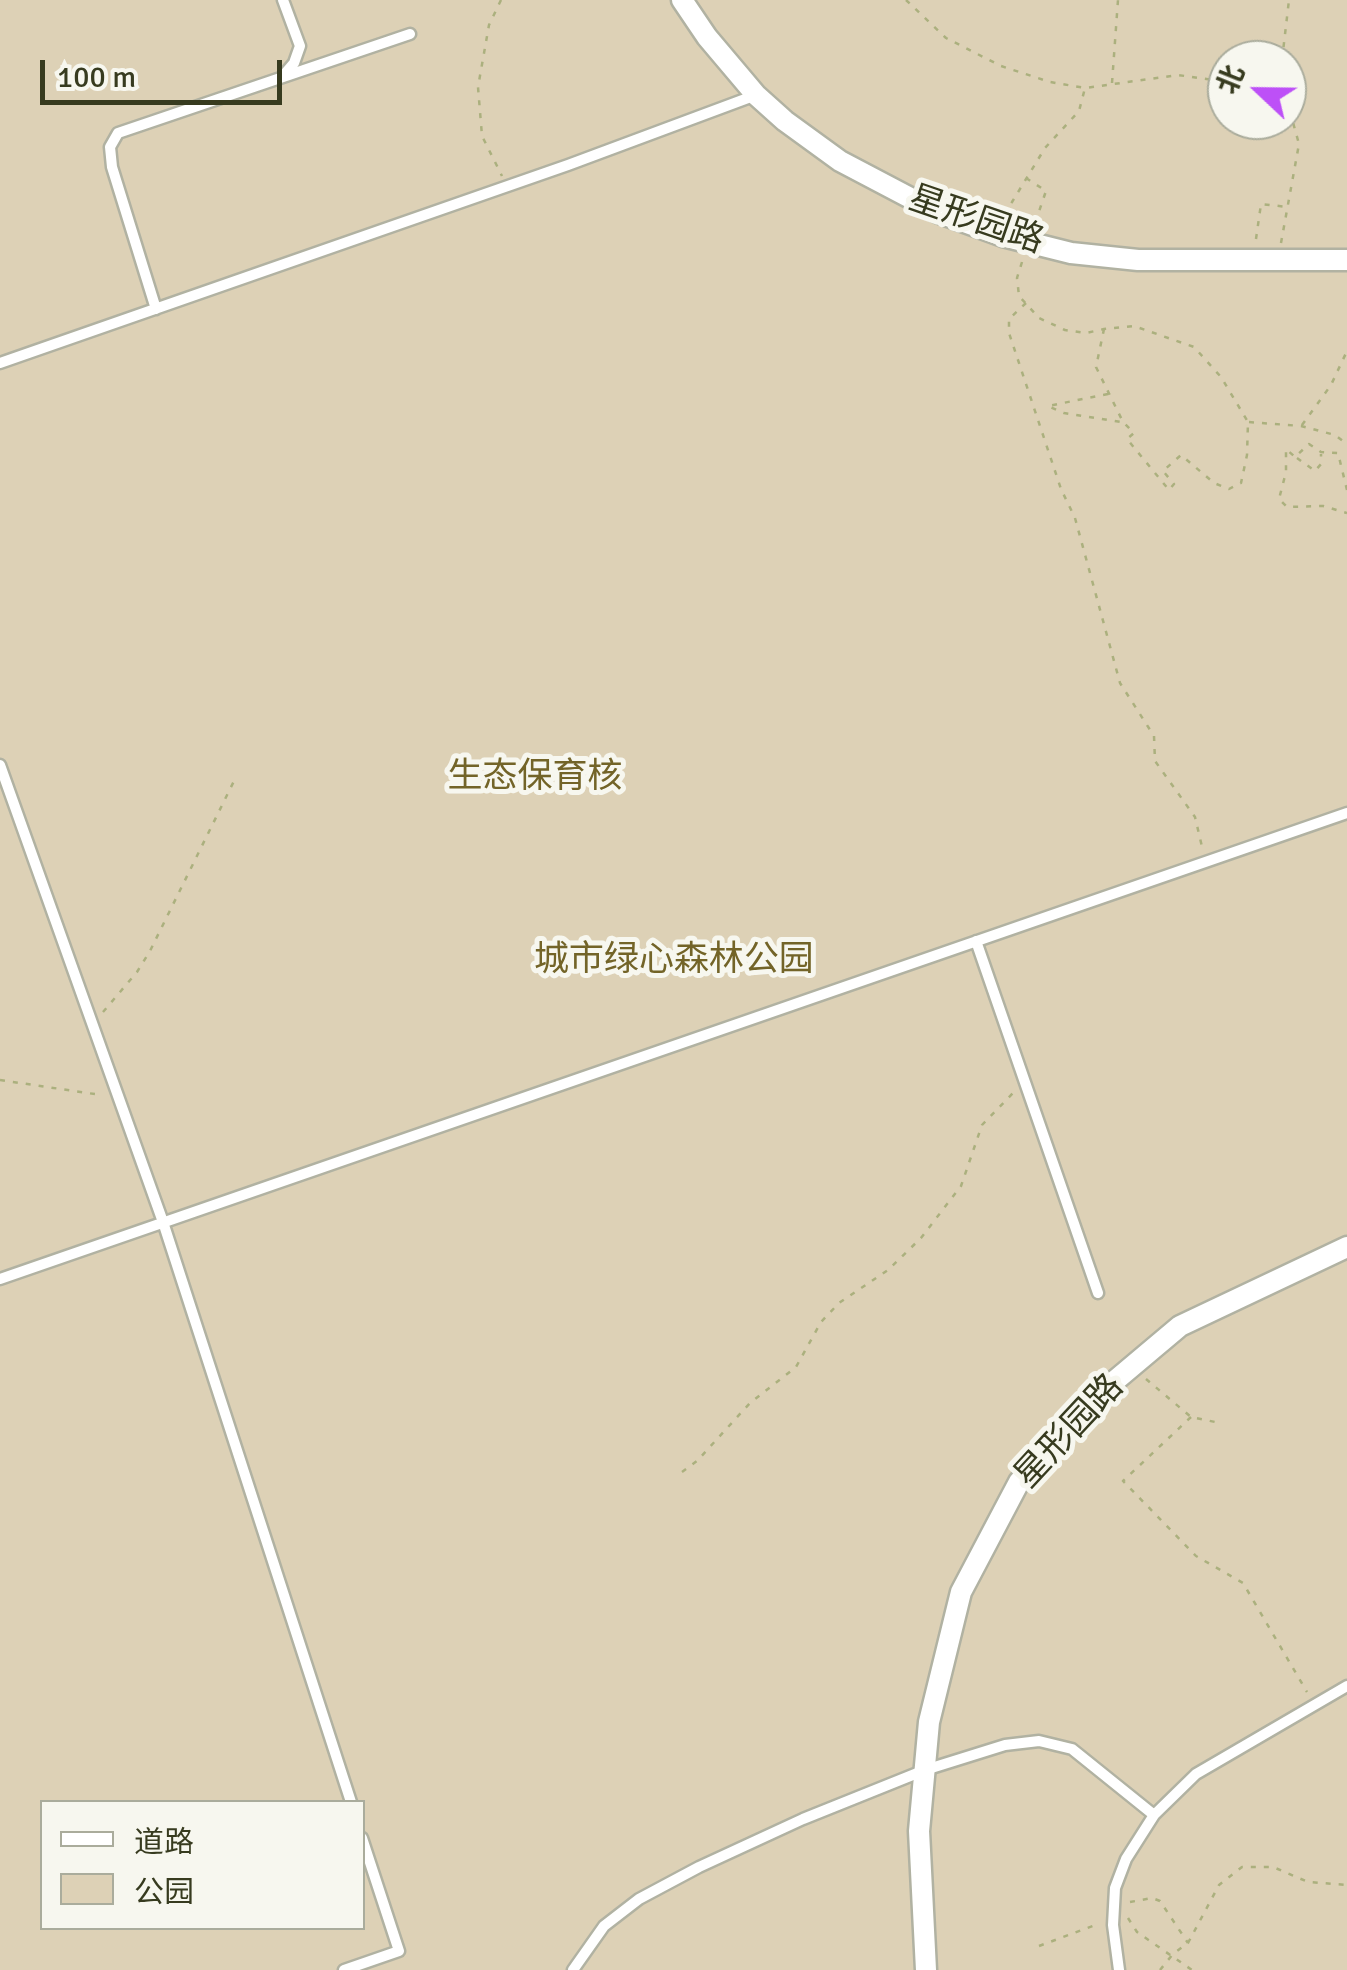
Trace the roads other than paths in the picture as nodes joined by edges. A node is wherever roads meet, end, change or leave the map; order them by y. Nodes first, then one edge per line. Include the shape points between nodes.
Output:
1 (284, 0) edge
2 (682, 0) edge
3 (410, 34) dead end
4 (282, 77) junction
5 (756, 95) junction
6 (1347, 260) edge
7 (156, 308) junction
8 (0, 363) edge
9 (0, 765) edge
10 (1347, 813) edge
11 (976, 941) junction
12 (162, 1222) junction
13 (1347, 1247) edge
14 (0, 1279) edge
15 (1098, 1293) dead end
16 (1347, 1686) edge
17 (925, 1770) junction
18 (350, 1800) edge
19 (1154, 1815) junction
20 (365, 1847) edge
21 (344, 1970) edge
22 (573, 1970) edge
23 (926, 1970) edge
24 (1119, 1970) edge

1 - 4 lane via 300,46
2 - 5 street, 星形园路
3 - 4 lane
4 - 7 lane via 118,133 110,147
5 - 6 street, 星形园路 via 840,161 887,188 1003,236 1138,260
5 - 7 lane
7 - 8 lane
9 - 12 lane
10 - 11 lane
11 - 12 lane
11 - 15 lane
12 - 14 lane
12 - 18 lane
13 - 17 street, 星形园路 via 1180,1326 1098,1395 1019,1482 961,1592 929,1722
16 - 19 lane via 1196,1774
17 - 19 lane via 1004,1744 1039,1741 1072,1749
17 - 22 lane via 803,1819 639,1899 604,1926
17 - 23 street, 星形园路 via 918,1831
19 - 24 lane via 1126,1859 1114,1901
20 - 21 lane via 399,1952

